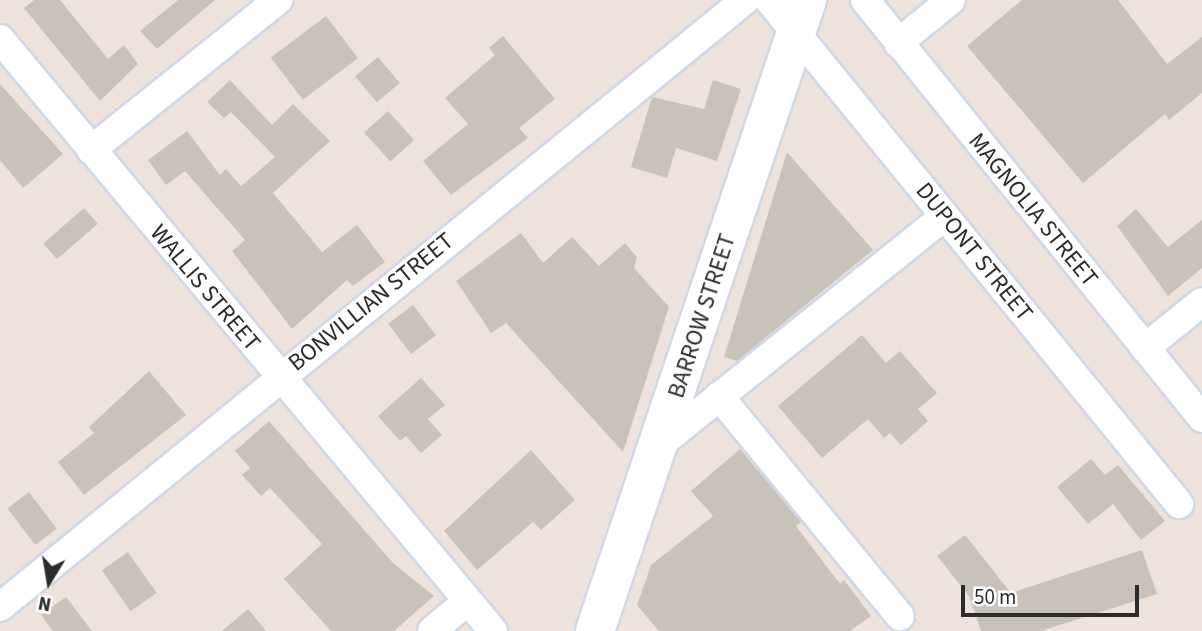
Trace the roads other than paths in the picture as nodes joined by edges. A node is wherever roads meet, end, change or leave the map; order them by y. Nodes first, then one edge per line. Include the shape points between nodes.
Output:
1 (278, 0) edge
2 (745, 0) edge
3 (769, 0) edge
4 (865, 0) edge
5 (951, 0) edge
6 (802, 16) edge
7 (0, 39) edge
8 (898, 43) junction
9 (91, 150) junction
10 (945, 216) junction
11 (1202, 302) edge
12 (1145, 348) junction
13 (279, 376) junction
14 (719, 396) junction
15 (1202, 418) edge
16 (659, 445) junction
17 (1179, 504) dead end
18 (466, 602) junction
19 (0, 607) edge
20 (900, 616) dead end
21 (432, 631) edge
22 (493, 631) edge
23 (595, 631) edge

1 - 9 street
2 - 13 street, BONVILLIAN STREET
3 - 6 street, DUPONT STREET
4 - 8 street, MAGNOLIA STREET
5 - 8 street
6 - 10 street, DUPONT STREET
6 - 16 main road, BARROW STREET
7 - 9 street, WALLIS STREET
8 - 12 street, MAGNOLIA STREET
9 - 13 street, WALLIS STREET
10 - 14 street
10 - 17 street, DUPONT STREET
11 - 12 street
12 - 15 street, MAGNOLIA STREET
13 - 18 street, WALLIS STREET
13 - 19 street, BONVILLIAN STREET
14 - 16 street
14 - 20 street
16 - 23 main road, BARROW STREET
18 - 21 street
18 - 22 street, WALLIS STREET

